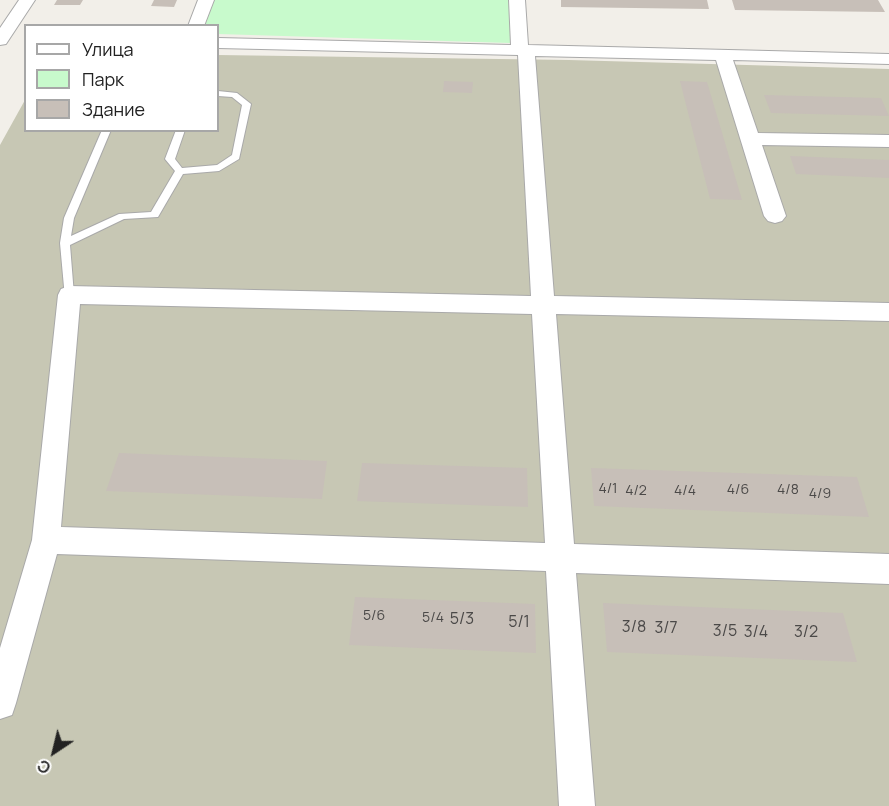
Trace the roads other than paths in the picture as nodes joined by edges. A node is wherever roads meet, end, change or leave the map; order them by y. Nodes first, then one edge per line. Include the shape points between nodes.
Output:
1 (27, 0) edge
2 (206, 0) edge
3 (517, 0) edge
4 (197, 24) edge
5 (6, 40) edge
6 (219, 43) edge
7 (523, 50) junction
8 (723, 55) junction
9 (889, 59) edge
10 (219, 94) edge
11 (106, 132) edge
12 (180, 132) edge
13 (750, 139) junction
14 (889, 141) edge
15 (180, 171) junction
16 (775, 216) dead end
17 (65, 243) junction
18 (69, 295) junction
19 (541, 303) junction
20 (889, 312) edge
21 (46, 540) junction
22 (562, 558) junction
23 (889, 569) edge
24 (0, 702) edge
25 (577, 806) edge

1 - 5 street
2 - 4 street
3 - 7 street
6 - 7 street
7 - 8 street
7 - 19 street
8 - 9 street
8 - 13 street
10 - 15 lane via 234,95 248,104 236,157 219,168
11 - 17 lane via 77,195
12 - 15 lane via 170,159
13 - 14 street
13 - 16 street
15 - 17 lane via 154,215 123,216
17 - 18 lane
18 - 19 street
18 - 21 street
19 - 20 street
19 - 22 street
21 - 22 street
21 - 24 street
22 - 23 street
22 - 25 street

